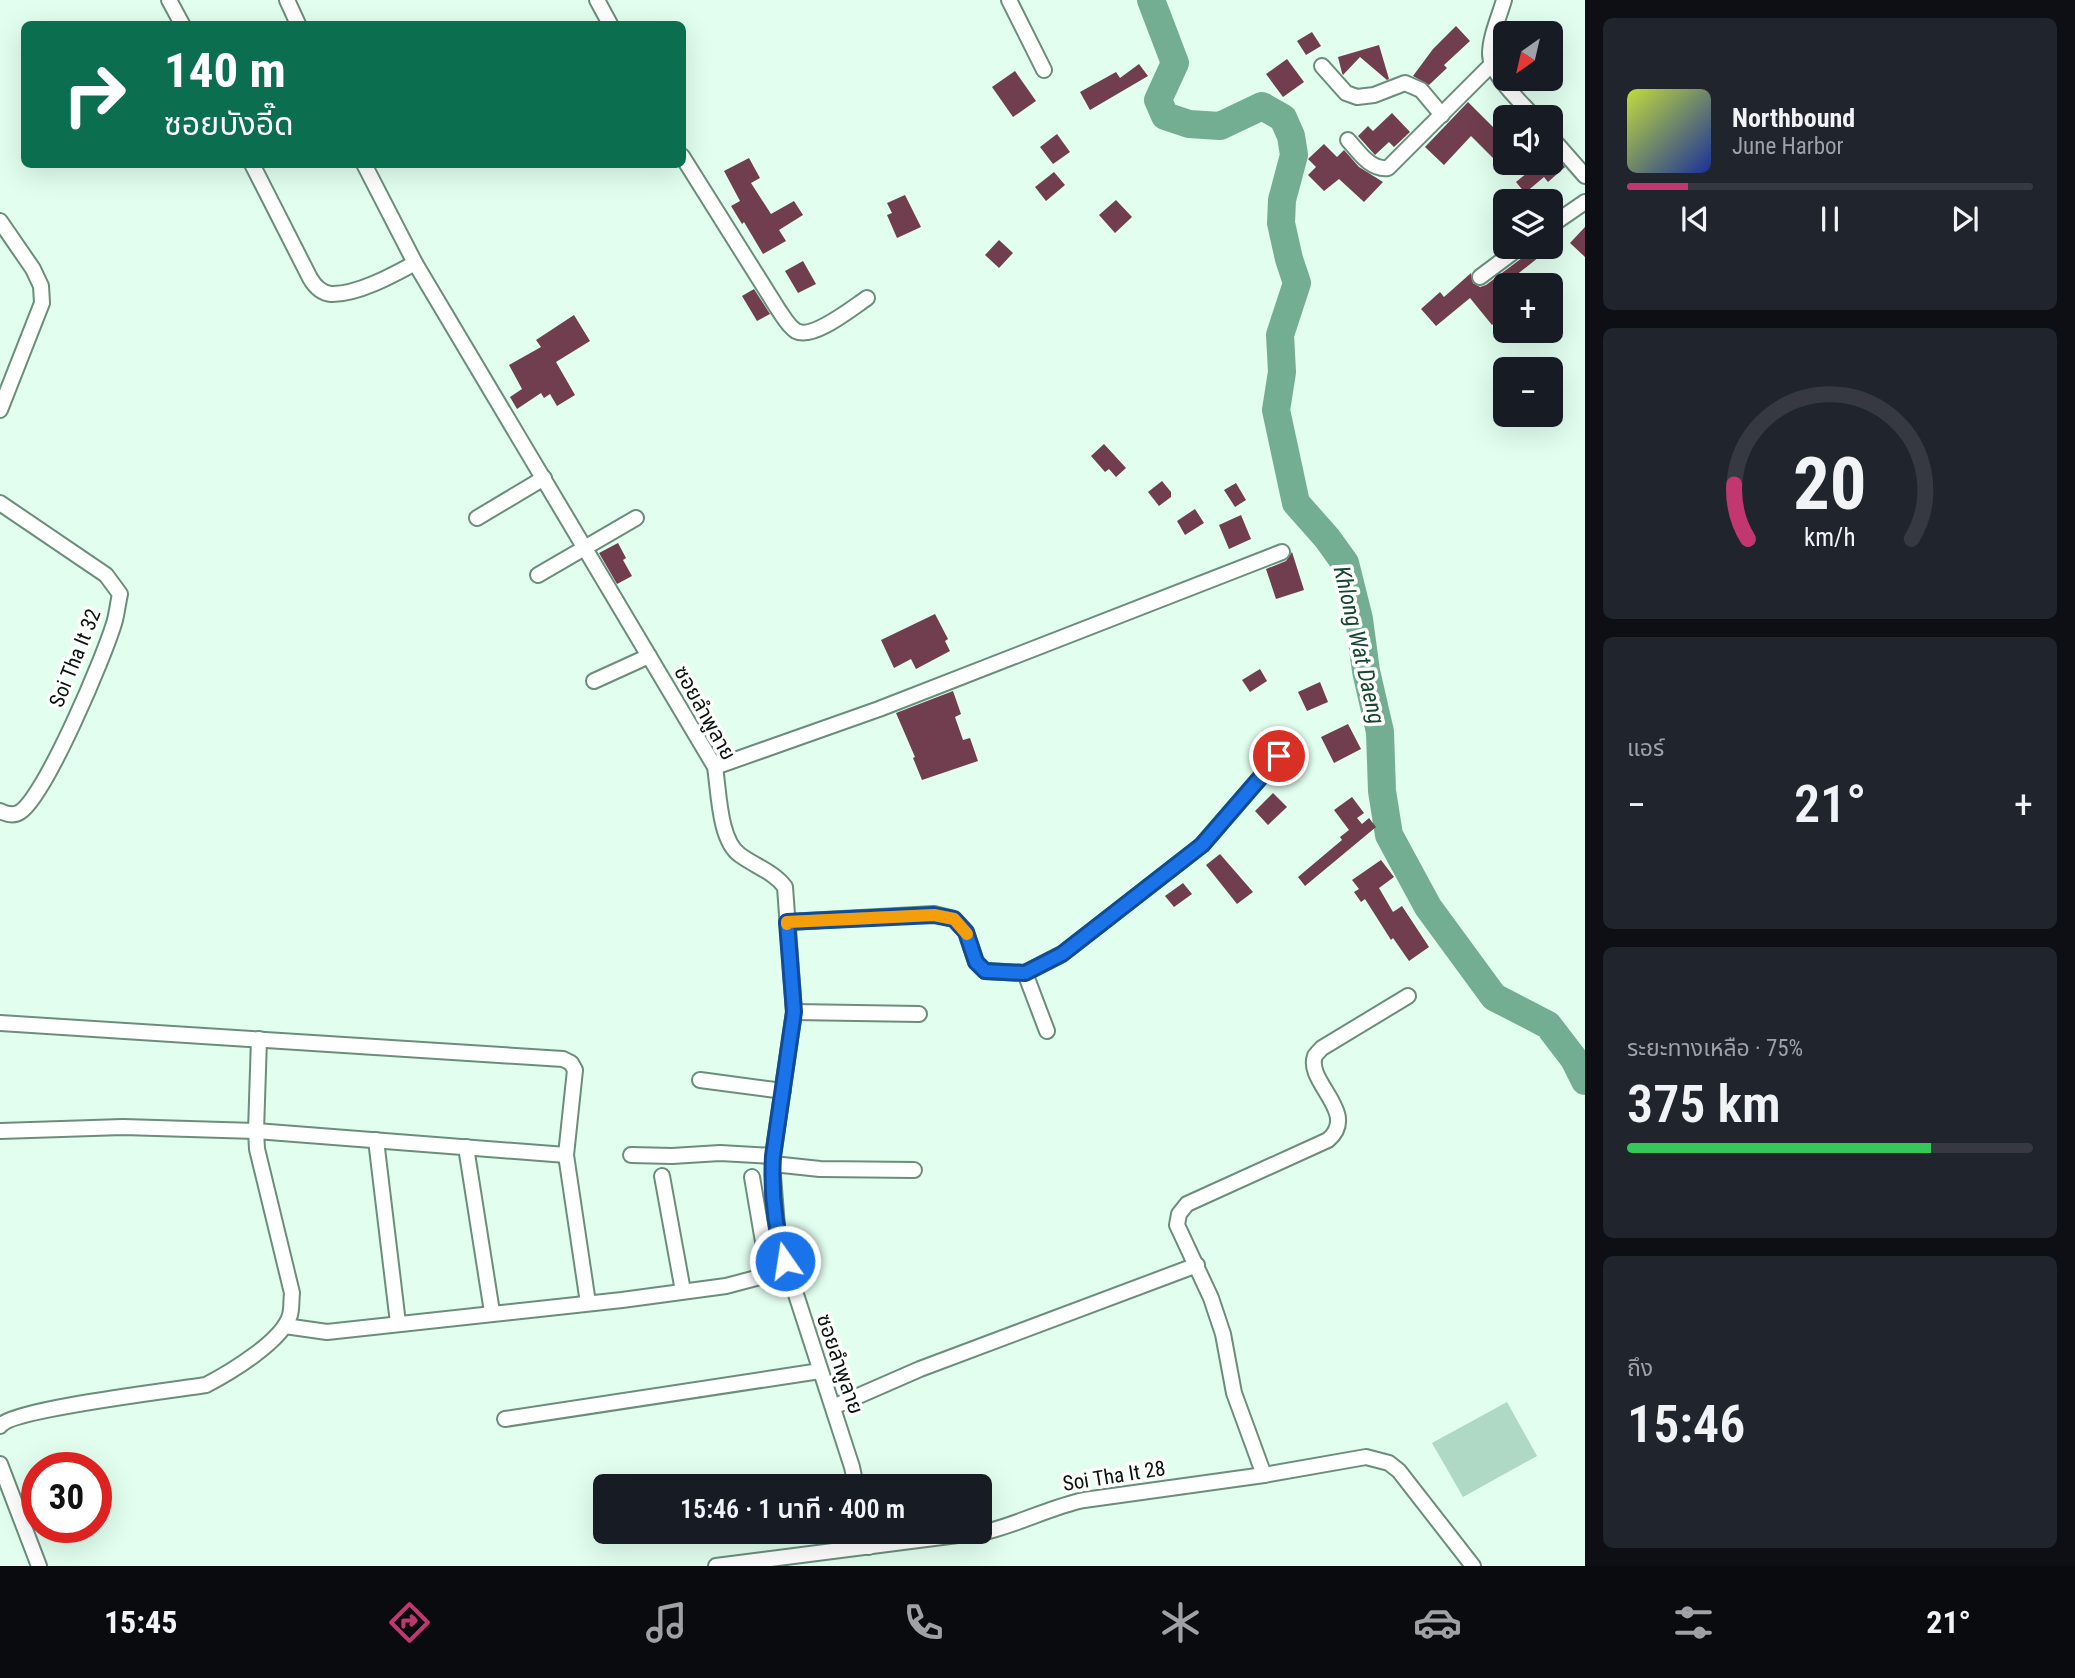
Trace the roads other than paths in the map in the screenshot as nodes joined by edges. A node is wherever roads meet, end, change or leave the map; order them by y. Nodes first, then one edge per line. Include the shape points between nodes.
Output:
1 (169, 0) edge
2 (287, 0) edge
3 (597, 0) edge
4 (1009, 0) edge
5 (1504, 0) edge
6 (180, 21) edge
7 (297, 21) edge
8 (608, 21) edge
9 (1492, 64) junction
10 (1322, 66) dead end
11 (1044, 70) dead end
12 (1524, 105) edge
13 (1442, 115) junction
14 (1348, 140) dead end
15 (1563, 151) edge
16 (686, 162) edge
17 (254, 168) edge
18 (366, 168) edge
19 (1585, 176) edge
20 (1585, 202) edge
21 (1563, 217) edge
22 (0, 221) edge
23 (1504, 259) edge
24 (415, 263) junction
25 (1480, 277) dead end
26 (867, 299) dead end
27 (0, 410) edge
28 (544, 478) junction
29 (0, 503) edge
30 (477, 518) dead end
31 (636, 518) dead end
32 (584, 546) junction
33 (1282, 552) dead end
34 (538, 575) dead end
35 (649, 656) junction
36 (594, 681) dead end
37 (1279, 756) dead end
38 (715, 767) junction
39 (0, 811) edge
40 (787, 922) junction
41 (1025, 973) junction
42 (1408, 996) dead end
43 (794, 1012) junction
44 (919, 1014) dead end
45 (0, 1023) edge
46 (1047, 1031) dead end
47 (259, 1039) junction
48 (700, 1080) dead end
49 (783, 1091) junction
50 (0, 1131) edge
51 (256, 1131) junction
52 (376, 1140) junction
53 (466, 1147) junction
54 (566, 1155) junction
55 (631, 1155) dead end
56 (773, 1160) junction
57 (914, 1170) dead end
58 (662, 1176) dead end
59 (752, 1177) dead end
60 (1197, 1265) junction
61 (683, 1292) junction
62 (588, 1303) junction
63 (492, 1312) junction
64 (398, 1323) junction
65 (285, 1326) junction
66 (820, 1371) junction
67 (833, 1407) junction
68 (505, 1419) dead end
69 (0, 1426) edge
70 (0, 1464) edge
71 (853, 1474) edge
72 (1264, 1475) junction
73 (868, 1544) edge
74 (869, 1547) junction
75 (39, 1566) edge
76 (716, 1566) edge
77 (1473, 1566) edge

1 - 6 street
2 - 7 street
3 - 8 street
4 - 11 street
5 - 9 street via 1490,54
9 - 12 street
9 - 13 street
10 - 13 street via 1346,93 1364,98 1405,83 1420,90
13 - 14 street via 1388,168 1370,164
15 - 19 street
16 - 26 street via 778,309 796,330 817,330
17 - 24 street via 310,278 325,292 346,292 371,284
18 - 24 street, ซอยลำพูลาย
20 - 21 street
22 - 27 street via 33,269 41,286 41,303
23 - 25 street
24 - 28 street, ซอยลำพูลาย
28 - 30 street
28 - 32 street, ซอยลำพูลาย
29 - 39 street, Soi Tha It 32 via 106,575 120,594 106,647 55,761 33,800 19,814
31 - 32 street
32 - 34 street
32 - 35 street, ซอยลำพูลาย
33 - 38 street via 879,709
35 - 36 street
35 - 38 street, ซอยลำพูลาย
37 - 41 street via 1202,845 1062,954
38 - 40 street, ซอยลำพูลาย via 730,844 778,877 785,887
40 - 41 street via 934,915 954,919 966,932 976,962 985,971
40 - 43 street, ซอยลำพูลาย
41 - 46 street
42 - 60 street via 1322,1048 1315,1057 1315,1067 1340,1121 1337,1132 1187,1204 1179,1214 1177,1225
43 - 44 street
43 - 49 street, ซอยลำพูลาย
45 - 47 street
47 - 51 street
47 - 54 street via 563,1059 575,1070
48 - 49 street
49 - 56 street, ซอยลำพูลาย
50 - 51 street via 123,1127
51 - 52 street
51 - 65 street via 292,1293
52 - 53 street
52 - 64 street
53 - 54 street
53 - 63 street
54 - 62 street
55 - 56 street via 720,1153
56 - 57 street via 820,1169
56 - 66 street, ซอยลำพูลาย via 778,1239
58 - 61 street
59 - 61 street via 767,1265 764,1275
60 - 67 street via 920,1369
60 - 72 street via 1223,1334 1234,1393
61 - 62 street
62 - 63 street
63 - 64 street
64 - 65 street via 327,1332
65 - 69 street via 258,1351 206,1385 33,1412
66 - 67 street, ซอยลำพูลาย
66 - 68 street
67 - 71 street, ซอยลำพูลาย
70 - 75 street
72 - 74 street, Soi Tha It 28 via 1084,1500 989,1531
72 - 77 street, Soi Tha It 28 via 1366,1457 1389,1463
73 - 74 street
74 - 76 street, Soi Tha It 28

